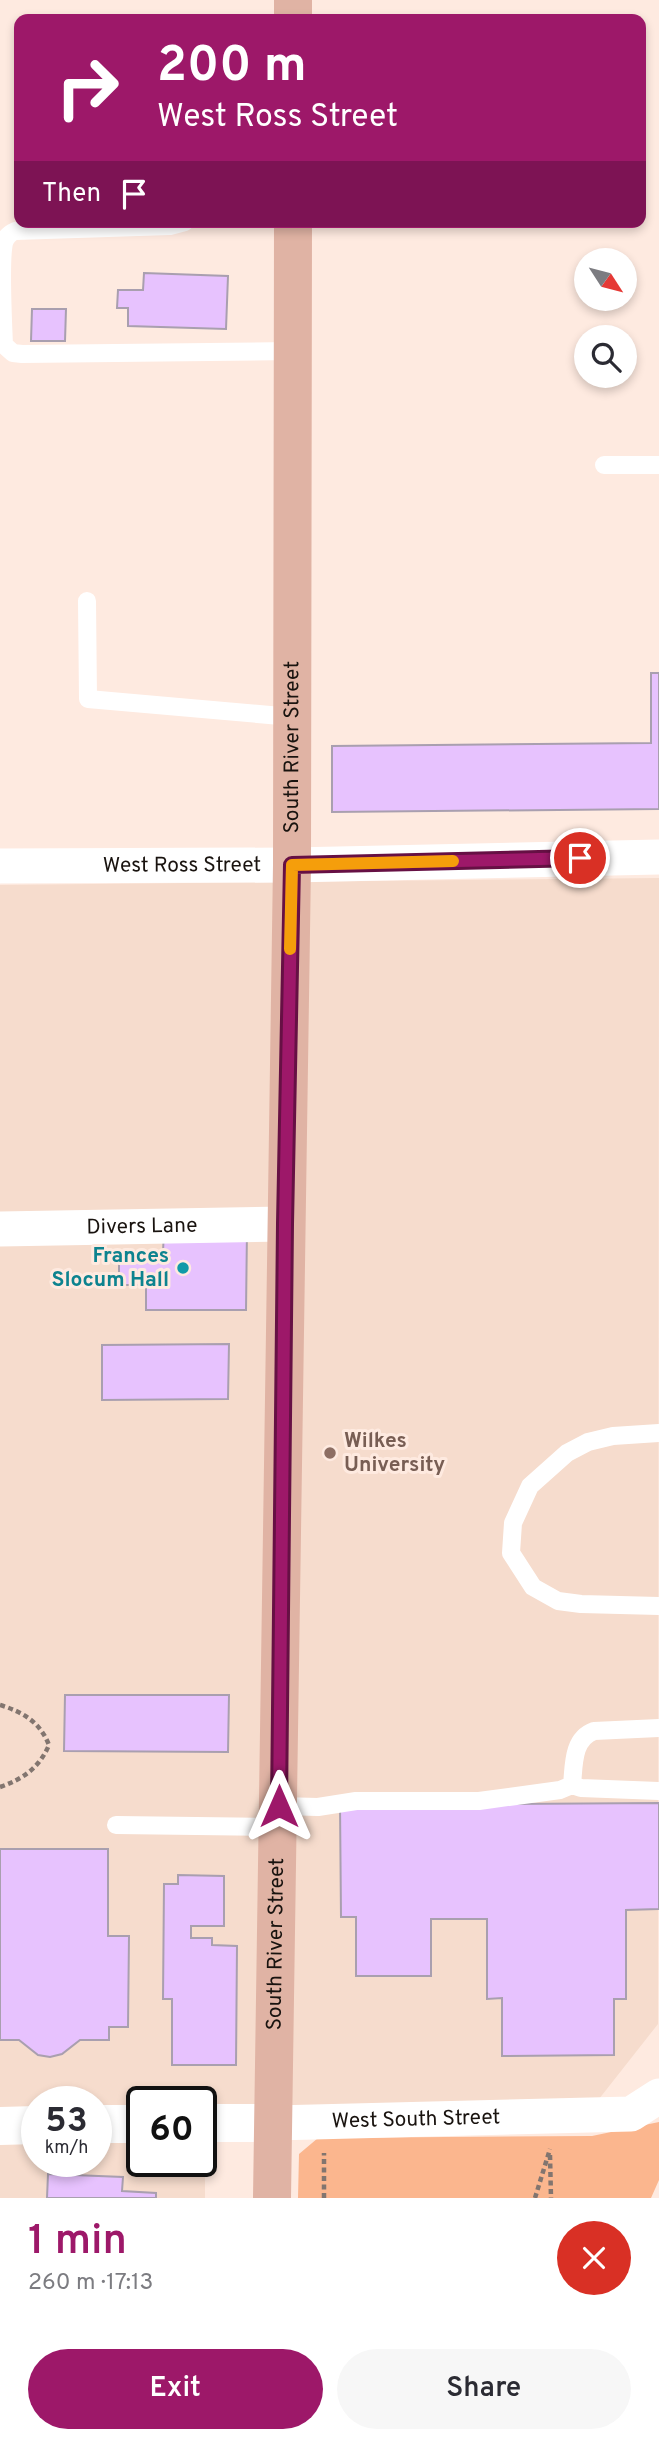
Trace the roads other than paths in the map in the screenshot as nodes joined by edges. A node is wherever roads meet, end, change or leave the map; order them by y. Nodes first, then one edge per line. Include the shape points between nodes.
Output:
1 (108, 228) edge
2 (293, 228) edge
3 (293, 351) junction
4 (604, 464) dead end
5 (659, 465) edge
6 (87, 601) dead end
7 (292, 716) junction
8 (659, 857) edge
9 (292, 865) junction
10 (0, 866) edge
11 (285, 1224) junction
12 (0, 1229) edge
13 (659, 1433) edge
14 (659, 1606) edge
15 (659, 1728) edge
16 (572, 1785) junction
17 (659, 1791) edge
18 (279, 1817) junction
19 (116, 1825) dead end
20 (645, 2105) edge
21 (217, 2123) edge
22 (274, 2123) junction
23 (21, 2125) edge
24 (0, 2126) edge
25 (272, 2198) edge

1 - 3 lane via 10,233 1,258 4,345 8,350 22,354
2 - 3 main road, South River Street
3 - 7 main road, South River Street
4 - 5 lane
6 - 7 lane via 88,699
7 - 9 main road, South River Street
8 - 9 street, West Ross Street
9 - 10 street, West Ross Street
9 - 11 main road, South River Street
11 - 12 street, Divers Lane
11 - 18 main road, South River Street
13 - 14 lane via 613,1436 567,1453 530,1486 513,1524 511,1553 533,1587 558,1601
15 - 16 lane via 586,1734 575,1751
16 - 17 lane
16 - 18 lane via 479,1801 356,1801
18 - 19 lane
18 - 22 main road, South River Street
20 - 22 street, West South Street via 550,2132
21 - 22 main road, West South Street
22 - 25 main road, South River Street
23 - 24 main road

